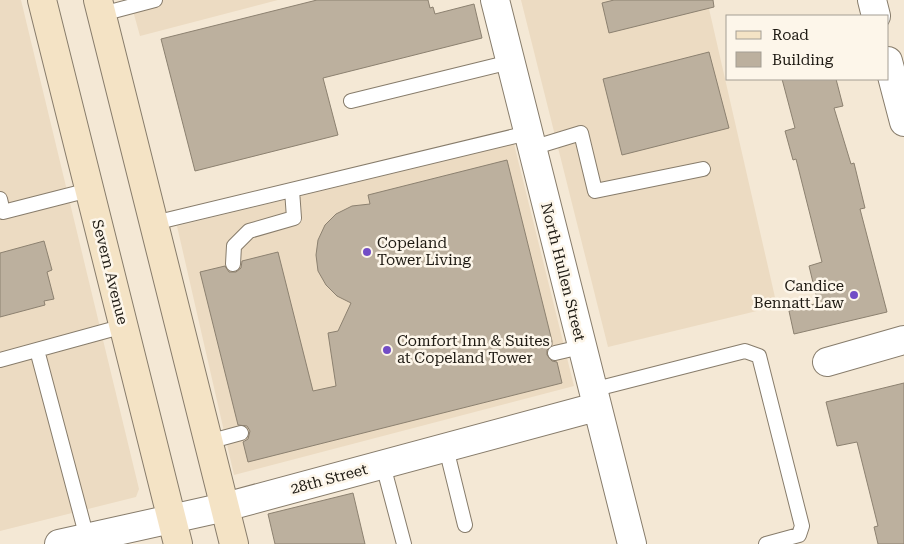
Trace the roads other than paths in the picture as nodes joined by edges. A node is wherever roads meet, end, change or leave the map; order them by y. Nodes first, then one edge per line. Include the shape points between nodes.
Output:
1 (42, 0) edge
2 (155, 0) edge
3 (495, 0) edge
4 (872, 0) edge
5 (100, 7) edge
6 (876, 15) edge
7 (510, 62) junction
8 (889, 65) edge
9 (351, 101) dead end
10 (904, 122) edge
11 (530, 141) junction
12 (703, 169) dead end
13 (90, 190) junction
14 (292, 190) junction
15 (0, 199) edge
16 (154, 223) junction
17 (233, 264) dead end
18 (124, 326) junction
19 (904, 340) edge
20 (581, 347) junction
21 (37, 350) junction
22 (555, 353) dead end
23 (0, 360) edge
24 (827, 362) dead end
25 (594, 398) junction
26 (240, 433) dead end
27 (208, 442) junction
28 (446, 448) junction
29 (383, 465) junction
30 (225, 507) junction
31 (465, 525) dead end
32 (175, 532) edge
33 (87, 538) junction
34 (60, 544) edge
35 (234, 544) edge
36 (404, 544) edge
37 (632, 544) edge
38 (766, 544) edge

1 - 13 street, Severn Avenue
2 - 5 lane
3 - 7 street, North Hullen Street
4 - 6 street
5 - 16 street
7 - 9 lane
7 - 11 street, North Hullen Street
8 - 10 street
11 - 12 lane via 581,133 595,191
11 - 14 lane
11 - 20 street, North Hullen Street
13 - 15 lane via 3,212
13 - 18 street, Severn Avenue
14 - 16 lane
14 - 17 lane via 294,218 249,231 234,246
16 - 27 street
18 - 21 lane
18 - 32 street, Severn Avenue
19 - 24 street
20 - 22 lane
20 - 25 street, North Hullen Street
21 - 23 lane
21 - 33 lane
25 - 28 street, 28th Street
25 - 37 street, North Hullen Street
25 - 38 lane via 746,351 759,356 802,526 799,535
26 - 27 lane
27 - 30 street
28 - 29 street, 28th Street
28 - 31 lane
29 - 30 street, 28th Street
29 - 36 lane
30 - 32 street, 28th Street
30 - 35 street
32 - 33 street, 28th Street
33 - 34 street, 28th Street

